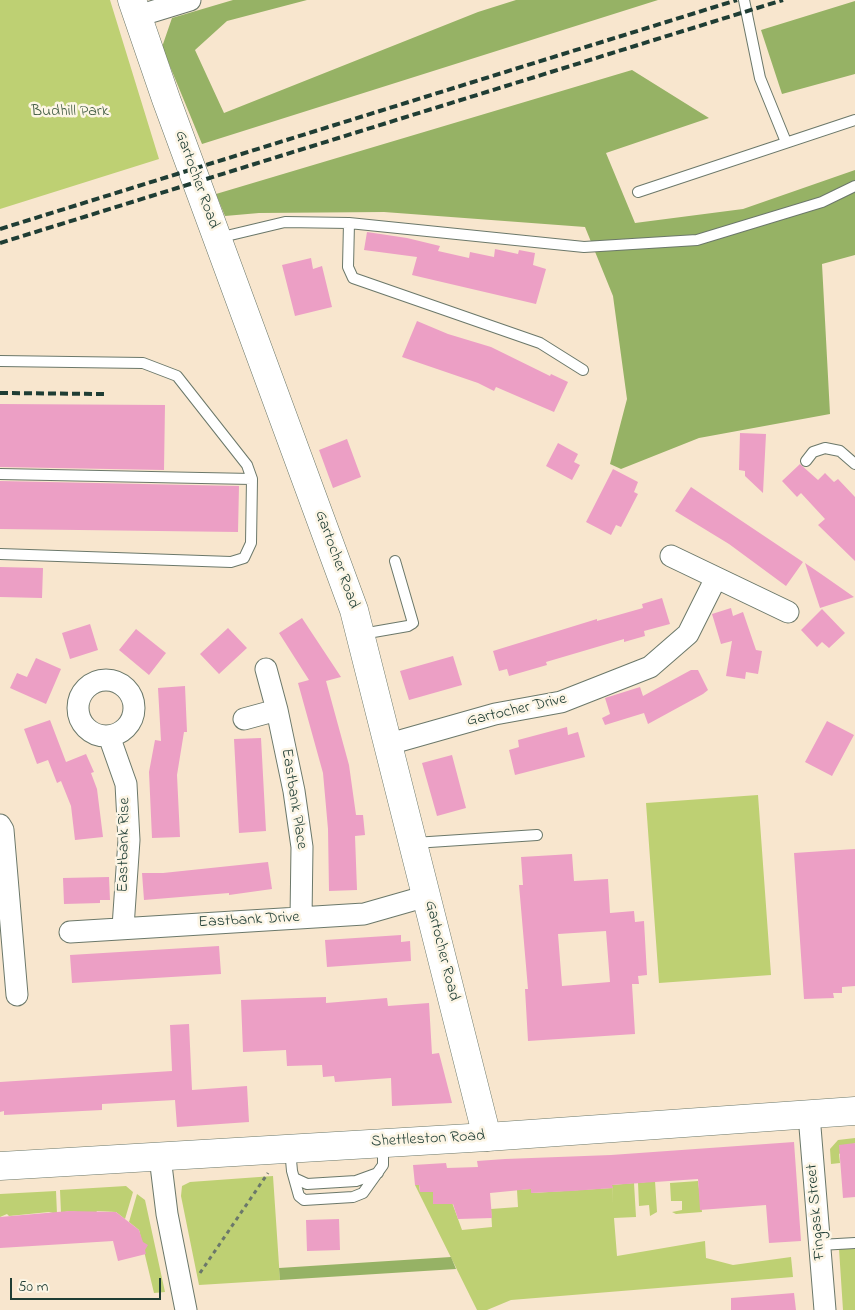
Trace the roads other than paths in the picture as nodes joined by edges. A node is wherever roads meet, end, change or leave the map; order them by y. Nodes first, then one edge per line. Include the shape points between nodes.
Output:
1 (190, 0) edge
2 (744, 0) edge
3 (135, 8) edge
4 (855, 120) edge
5 (786, 142) junction
6 (855, 186) edge
7 (638, 192) dead end
8 (349, 223) junction
9 (217, 238) junction
10 (0, 361) edge
11 (583, 370) dead end
12 (806, 460) dead end
13 (855, 464) edge
14 (0, 474) edge
15 (252, 479) junction
16 (0, 554) edge
17 (671, 556) dead end
18 (395, 561) dead end
19 (716, 578) junction
20 (788, 612) dead end
21 (361, 634) junction
22 (266, 670) dead end
23 (278, 710) junction
24 (244, 719) dead end
25 (109, 736) dead end
26 (389, 744) junction
27 (0, 825) edge
28 (536, 835) dead end
29 (413, 843) junction
30 (427, 896) junction
31 (301, 918) junction
32 (123, 927) junction
33 (70, 932) dead end
34 (17, 995) dead end
35 (855, 1111) edge
36 (809, 1115) junction
37 (487, 1137) junction
38 (383, 1143) junction
39 (278, 1149) junction
40 (160, 1157) junction
41 (0, 1166) edge
42 (379, 1172) junction
43 (294, 1178) junction
44 (855, 1243) edge
45 (820, 1246) junction
46 (186, 1310) edge
47 (825, 1310) edge

1 - 3 street
2 - 5 lane via 760,78
3 - 9 main road, Gartocher Road
4 - 5 lane
5 - 7 lane
6 - 8 lane via 822,202 697,240 584,247
8 - 9 lane via 285,222
8 - 11 lane via 348,267 352,278 540,343
9 - 21 main road, Gartocher Road
10 - 15 lane via 143,362 177,376 247,464
12 - 13 lane via 813,452 825,448 840,451
14 - 15 lane
15 - 16 lane via 251,544 244,558 231,562
17 - 19 street
18 - 21 lane via 414,623
19 - 20 street
19 - 26 street, Gartocher Drive via 688,634 650,667 560,702 495,714
21 - 26 main road, Gartocher Road
22 - 23 street, Eastbank Place
23 - 24 street
23 - 31 street, Eastbank Place via 302,846
25 - 32 street, Eastbank Rise via 126,784 129,840
26 - 29 main road, Gartocher Road
27 - 34 street via 4,830
28 - 29 lane
29 - 30 main road, Gartocher Road
30 - 31 street, Eastbank Drive via 364,914
30 - 37 main road, Gartocher Road
31 - 32 street, Eastbank Drive
32 - 33 street, Eastbank Drive
35 - 36 main road, Shettleston Road
36 - 37 main road, Shettleston Road
36 - 45 street, Fingask Street
37 - 38 main road, Shettleston Road
38 - 39 main road, Shettleston Road
38 - 42 lane via 384,1159
39 - 40 main road, Shettleston Road
39 - 43 lane
40 - 41 main road, Shettleston Road
40 - 46 street via 164,1196
42 - 43 lane via 356,1181 307,1184
42 - 43 lane via 362,1193 353,1196 302,1199
44 - 45 lane
45 - 47 street, Fingask Street

